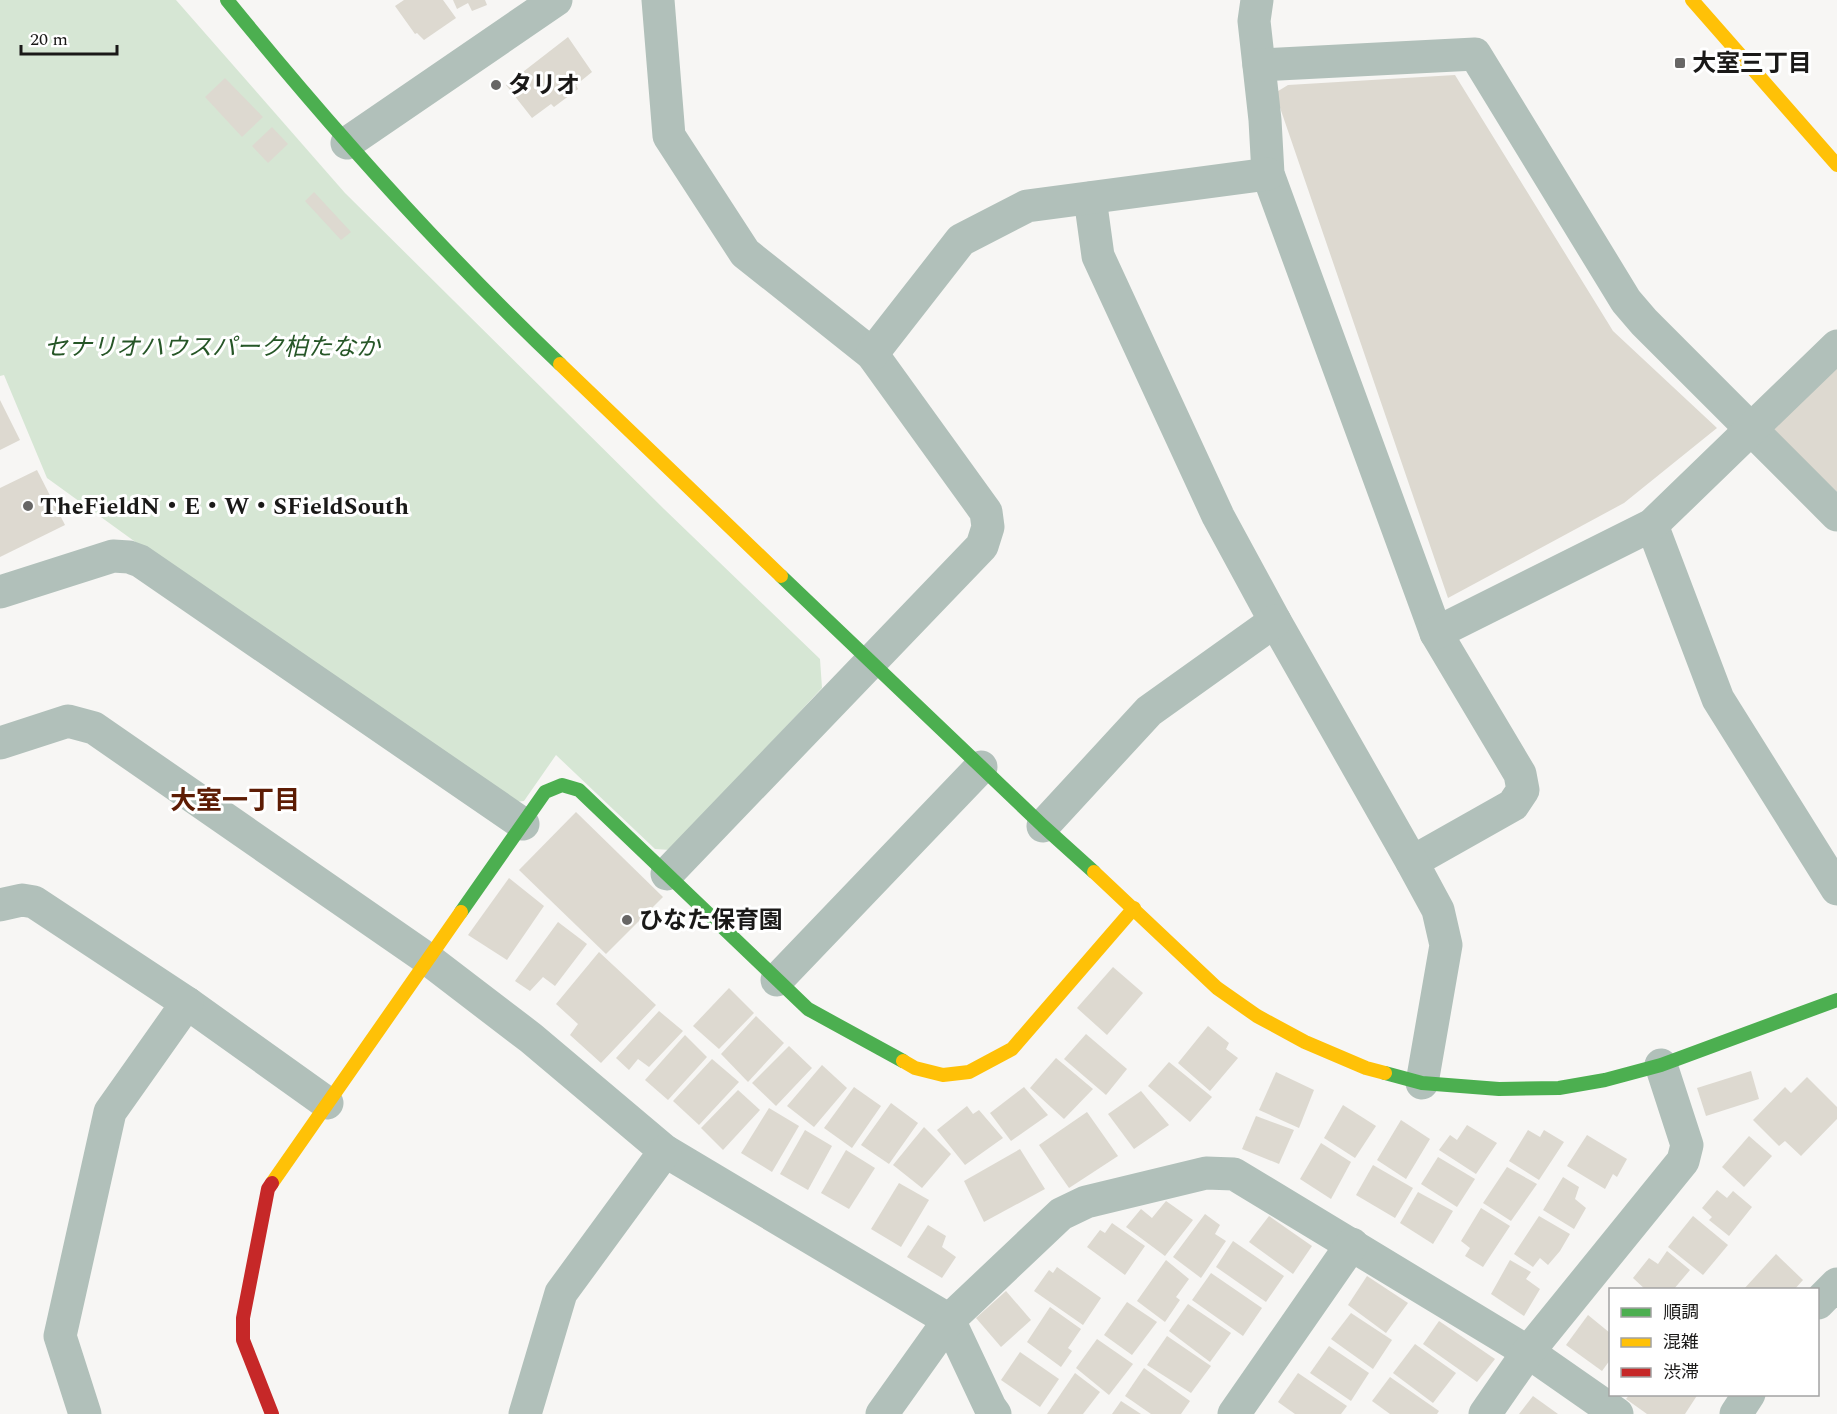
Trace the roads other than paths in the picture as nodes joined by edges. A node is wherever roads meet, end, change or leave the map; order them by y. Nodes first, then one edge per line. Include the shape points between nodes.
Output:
1 (226, 0) edge
2 (658, 0) edge
3 (1257, 0) edge
4 (1692, 0) edge
5 (548, 3) edge
6 (1259, 65) junction
7 (347, 143) junction
8 (1837, 165) edge
9 (1268, 174) junction
10 (1090, 198) junction
11 (1837, 346) edge
12 (872, 354) junction
13 (1751, 429) junction
14 (1837, 515) edge
15 (1652, 525) junction
16 (0, 592) edge
17 (1275, 621) junction
18 (1436, 633) junction
19 (871, 661) junction
20 (0, 743) edge
21 (981, 766) junction
22 (523, 824) junction
23 (1043, 826) junction
24 (1412, 861) junction
25 (667, 874) junction
26 (1837, 889) edge
27 (0, 905) edge
28 (1134, 908) junction
29 (429, 960) junction
30 (777, 980) junction
31 (1837, 1000) edge
32 (188, 1003) junction
33 (1661, 1065) junction
34 (1422, 1083) junction
35 (327, 1103) junction
36 (664, 1151) junction
37 (1352, 1244) junction
38 (1837, 1284) edge
39 (1819, 1302) edge
40 (949, 1320) junction
41 (1528, 1352) junction
42 (1748, 1396) edge
43 (85, 1414) edge
44 (272, 1414) edge
45 (525, 1414) edge
46 (882, 1414) edge
47 (995, 1414) edge
48 (1234, 1414) edge
49 (1485, 1414) edge
50 (1617, 1414) edge
51 (1736, 1414) edge

1 - 7 street
2 - 12 street via 669,136 745,253
3 - 6 street via 1254,21
4 - 8 street
5 - 7 street
6 - 9 street
6 - 13 street via 1475,54 1626,301
7 - 19 street via 507,314
9 - 10 street
9 - 18 street
10 - 12 street via 1027,206 961,240
10 - 17 street via 1098,256 1218,516
11 - 13 street
12 - 19 street via 986,512 987,528 982,546
13 - 14 street
13 - 15 street
15 - 18 street
15 - 26 street via 1718,699
16 - 22 street via 113,556 141,561
17 - 23 street via 1149,711
17 - 24 street
18 - 24 street via 1520,774 1523,790 1513,805
19 - 21 street
19 - 25 street
20 - 29 street via 68,721 94,728
21 - 23 street
21 - 30 street
22 - 25 street via 545,792 562,785 579,790
22 - 29 street
23 - 28 street
24 - 34 street via 1438,910 1446,945
25 - 30 street
27 - 32 street via 22,900 34,902
28 - 30 street via 1012,1049 969,1072 943,1075 915,1068 808,1009
28 - 34 street via 1217,988 1257,1016 1366,1068
29 - 35 street
29 - 36 street via 531,1038
31 - 33 street
32 - 35 street
32 - 43 street via 110,1112 60,1336
33 - 34 street via 1559,1088 1499,1089
33 - 41 street via 1687,1144 1683,1161
35 - 44 street via 268,1189 243,1318 243,1340
36 - 40 street
36 - 45 street via 561,1293
37 - 40 street via 1234,1174 1206,1173 1086,1202 1061,1214
37 - 41 street
37 - 48 street
38 - 39 street
40 - 46 street
40 - 47 street
41 - 49 street
41 - 50 street
42 - 51 street

